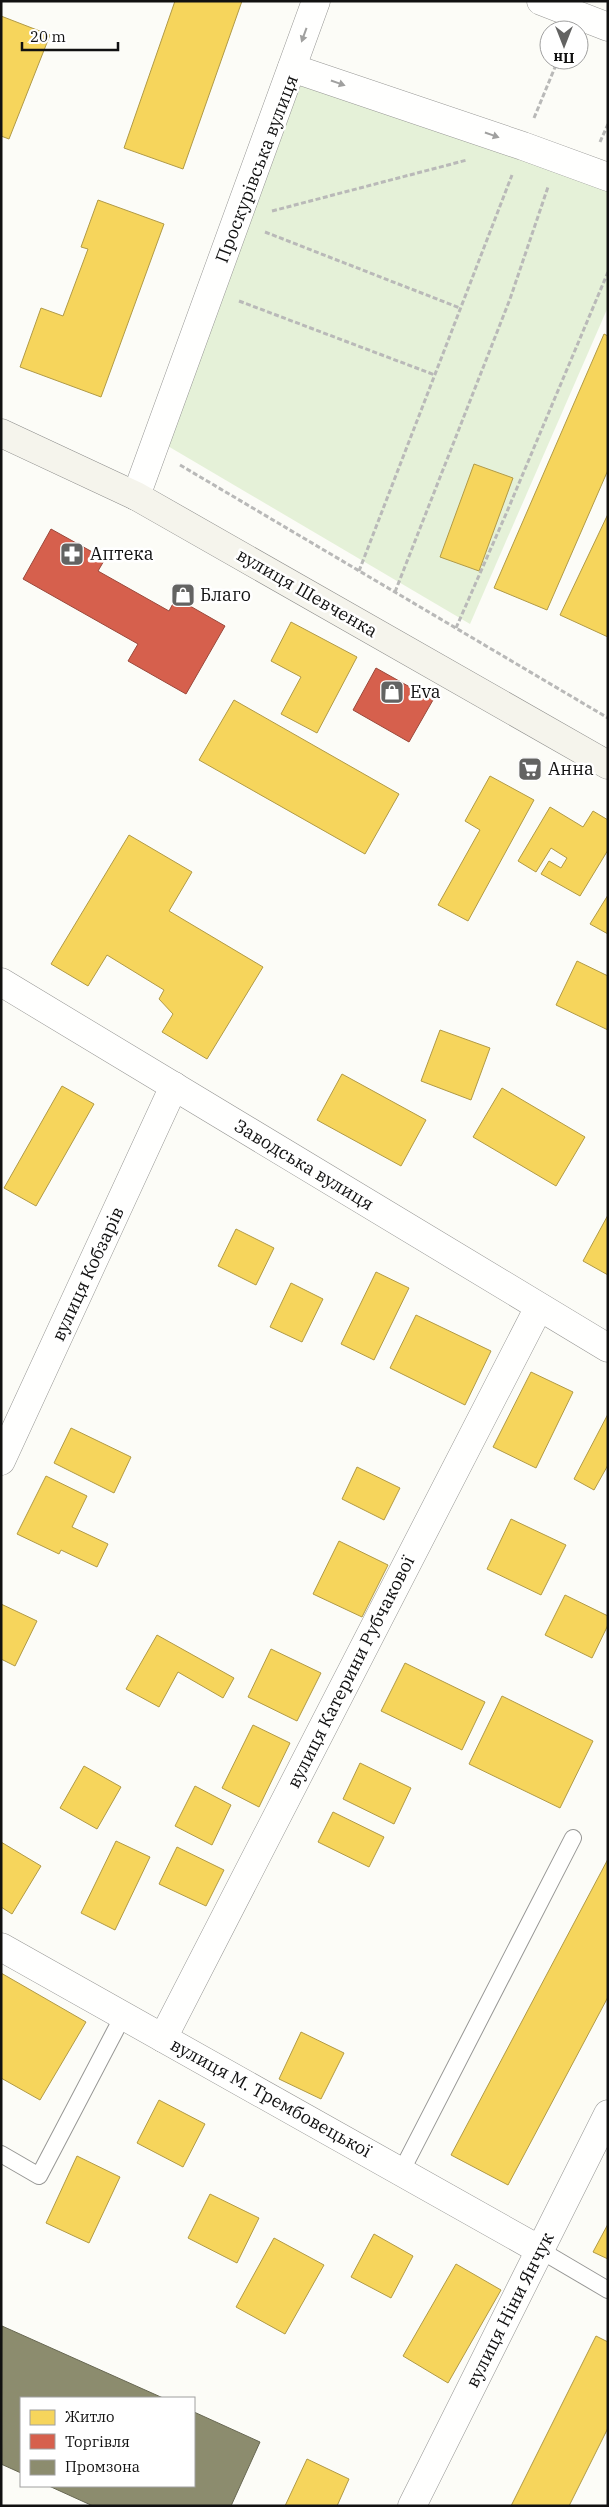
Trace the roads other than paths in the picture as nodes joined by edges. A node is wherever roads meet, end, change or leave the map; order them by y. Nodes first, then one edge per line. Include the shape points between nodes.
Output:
1 (316, 1) edge
2 (541, 1) edge
3 (608, 27) edge
4 (292, 68) junction
5 (608, 177) edge
6 (1, 433) edge
7 (136, 496) junction
8 (608, 765) edge
9 (1, 982) edge
10 (174, 1086) junction
11 (539, 1306) junction
12 (608, 1348) edge
13 (1, 1461) edge
14 (573, 1838) dead end
15 (1, 1947) edge
16 (123, 2016) junction
17 (163, 2038) junction
18 (608, 2114) edge
19 (1, 2154) edge
20 (401, 2172) junction
21 (540, 2250) junction
22 (608, 2290) edge
23 (412, 2506) edge

1 -> 4 street
2 - 3 street
4 -> 5 street, Проскурівська вулиця
4 - 7 street, Проскурівська вулиця
6 - 7 street, вулиця Шевченка
7 - 8 street, вулиця Шевченка
9 - 10 street, Заводська вулиця
10 - 11 street, Заводська вулиця
10 - 13 street, вулиця Кобзарів
11 - 12 street, Заводська вулиця
11 - 17 street, вулиця Катерини Рубчакової
14 - 20 lane
15 - 16 street, вулиця М. Трембовецької
16 - 17 street, вулиця М. Трембовецької
16 - 19 lane via 39,2176
17 - 20 street, вулиця М. Трембовецької
18 - 21 street, вулиця Ніни Янчук
20 - 21 street, вулиця М. Трембовецької
21 - 22 lane
21 - 23 street, вулиця Ніни Янчук

